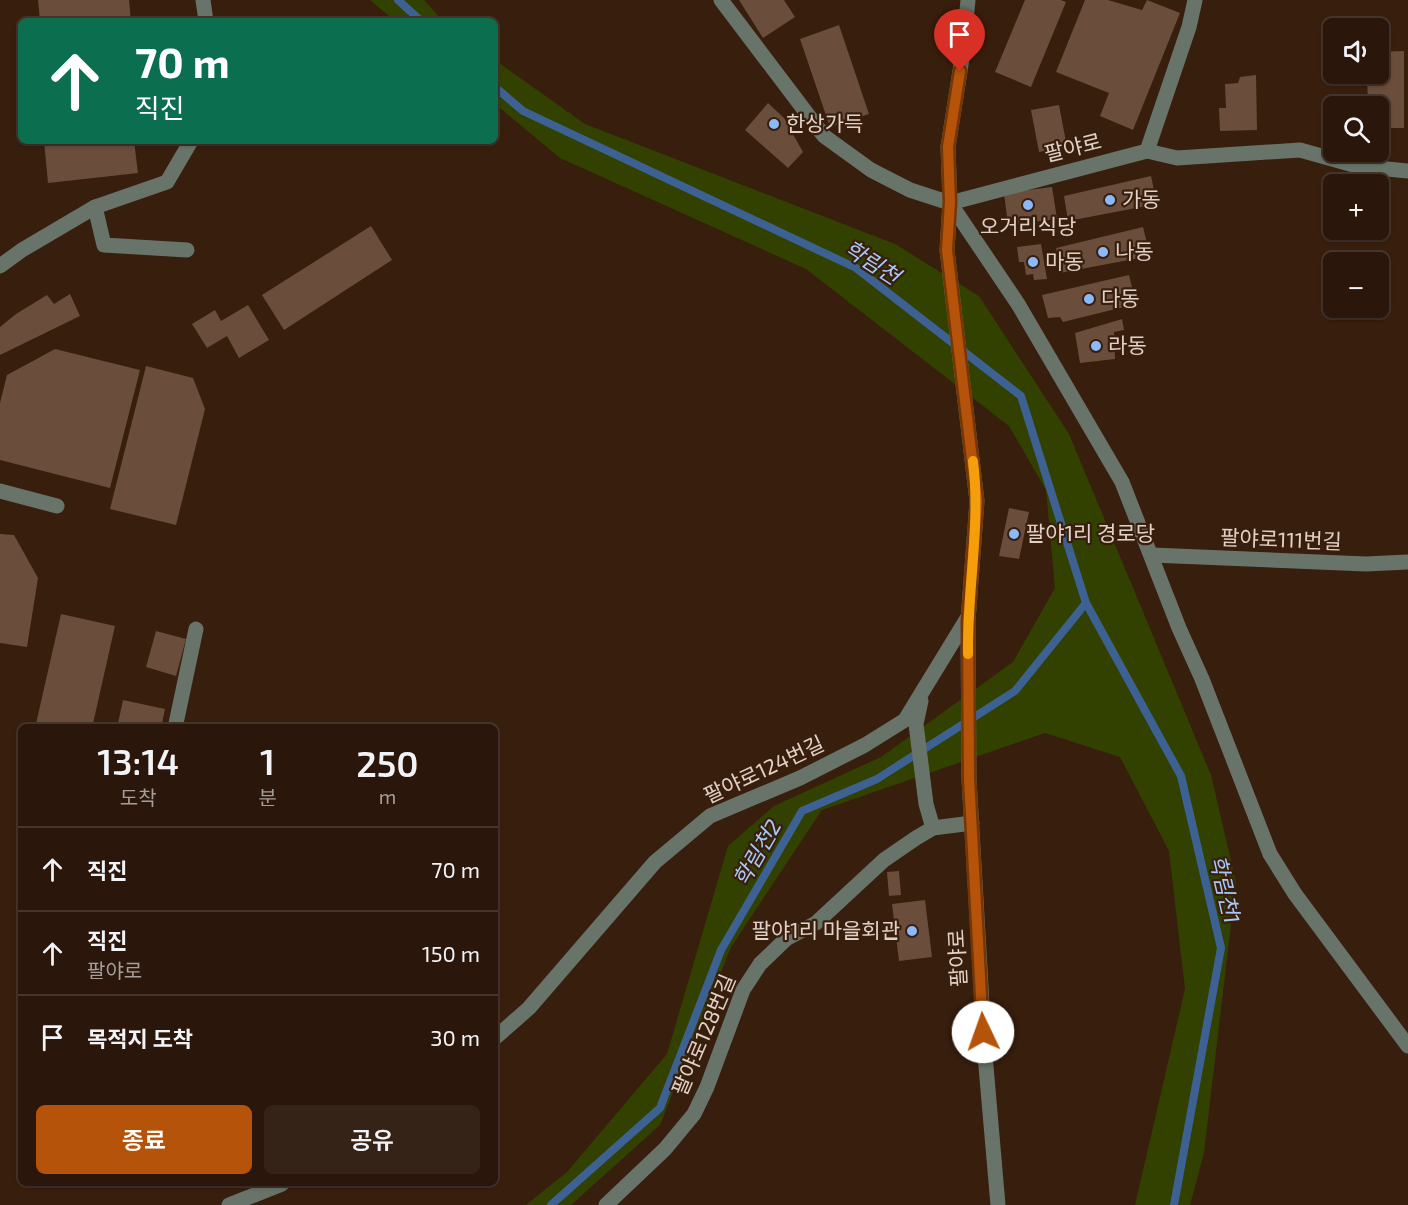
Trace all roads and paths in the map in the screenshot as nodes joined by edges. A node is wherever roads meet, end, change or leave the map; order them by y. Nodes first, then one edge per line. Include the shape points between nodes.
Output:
1 (203, 0) edge
2 (721, 0) edge
3 (968, 0) edge
4 (1195, 0) edge
5 (206, 18) edge
6 (189, 144) edge
7 (1147, 151) junction
8 (1408, 171) edge
9 (950, 202) junction
10 (95, 207) junction
11 (187, 250) dead end
12 (0, 266) edge
13 (0, 491) edge
14 (57, 506) dead end
15 (1152, 555) junction
16 (1408, 562) edge
17 (968, 617) junction
18 (196, 629) dead end
19 (924, 690) junction
20 (176, 724) edge
21 (972, 823) junction
22 (933, 828) junction
23 (498, 1035) edge
24 (1408, 1046) edge
25 (277, 1186) edge
26 (230, 1205) edge
27 (606, 1205) edge
28 (998, 1205) edge

1 - 5 street
2 - 9 street via 824,136 881,175 910,190
3 - 9 street via 948,147
4 - 7 street via 1190,27
6 - 10 street via 167,182
7 - 8 street, 팔야로 via 1177,158 1300,150 1357,166
7 - 9 street, 팔야로
9 - 15 street via 1018,304 1122,482
9 - 17 street, 팔야로 via 947,250 977,501
10 - 11 street via 104,244
10 - 12 street
13 - 14 street
15 - 16 street, 팔야로111번길 via 1366,564
15 - 24 street via 1270,854 1295,894
17 - 19 street, 팔야로124번길
17 - 21 street, 팔야로
18 - 20 street
19 - 22 street via 916,724 926,804
19 - 23 street, 팔야로124번길 via 905,720 865,745 710,816 655,862 530,1008
21 - 22 street, 팔야로128번길
21 - 28 street, 팔야로 via 984,1055
22 - 27 street, 팔야로128번길 via 884,860 816,923 786,939 760,964 743,990 694,1114 665,1149
25 - 26 street

